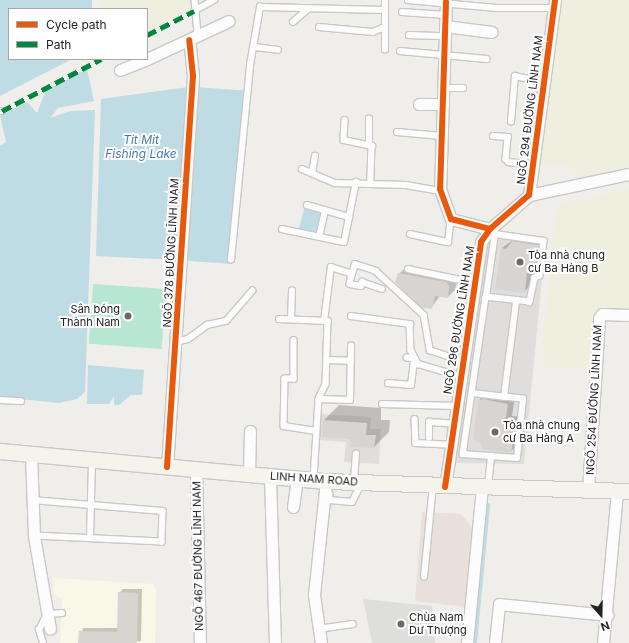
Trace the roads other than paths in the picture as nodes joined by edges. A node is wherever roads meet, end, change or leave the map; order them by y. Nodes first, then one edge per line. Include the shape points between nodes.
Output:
1 (195, 0) edge
2 (214, 0) edge
3 (260, 0) edge
4 (385, 0) edge
5 (408, 0) edge
6 (446, 1) edge
7 (554, 4) edge
8 (260, 7) junction
9 (308, 9) junction
10 (385, 10) junction
11 (194, 11) junction
12 (402, 13) dead end
13 (229, 21) dead end
14 (293, 22) dead end
15 (444, 23) junction
16 (319, 27) dead end
17 (385, 27) junction
18 (492, 32) dead end
19 (409, 36) dead end
20 (194, 38) junction
21 (255, 47) junction
22 (278, 50) dead end
23 (385, 50) dead end
24 (400, 51) dead end
25 (444, 53) junction
26 (148, 59) edge
27 (487, 59) dead end
28 (145, 60) edge
29 (120, 70) dead end
30 (544, 82) junction
31 (443, 88) junction
32 (463, 88) dead end
33 (419, 104) dead end
34 (443, 104) junction
35 (369, 119) dead end
36 (346, 120) dead end
37 (511, 122) dead end
38 (397, 132) dead end
39 (442, 136) junction
40 (492, 136) dead end
41 (368, 144) junction
42 (315, 156) dead end
43 (533, 165) junction
44 (302, 169) dead end
45 (312, 173) junction
46 (629, 174) edge
47 (356, 182) junction
48 (371, 184) junction
49 (440, 191) junction
50 (529, 196) junction
51 (307, 205) dead end
52 (325, 211) junction
53 (349, 217) junction
54 (451, 219) junction
55 (282, 229) dead end
56 (490, 229) junction
57 (410, 234) dead end
58 (319, 237) junction
59 (232, 260) dead end
60 (408, 269) dead end
61 (352, 274) junction
62 (475, 283) junction
63 (382, 289) dead end
64 (252, 291) dead end
65 (292, 291) dead end
66 (486, 297) junction
67 (516, 302) junction
68 (629, 315) edge
69 (351, 316) dead end
70 (291, 318) junction
71 (279, 319) dead end
72 (324, 321) junction
73 (294, 340) dead end
74 (175, 342) junction
75 (351, 346) dead end
76 (407, 358) dead end
77 (414, 359) junction
78 (327, 360) junction
79 (351, 361) junction
80 (462, 361) junction
81 (459, 376) junction
82 (388, 383) dead end
83 (473, 393) junction
84 (504, 397) junction
85 (319, 399) junction
86 (0, 400) edge
87 (21, 401) dead end
88 (382, 404) dead end
89 (456, 406) junction
90 (415, 419) dead end
91 (455, 424) junction
92 (316, 430) junction
93 (250, 431) dead end
94 (429, 438) dead end
95 (451, 444) junction
96 (0, 451) edge
97 (31, 454) junction
98 (356, 454) dead end
99 (491, 456) junction
100 (92, 460) junction
101 (167, 467) junction
102 (196, 469) junction
103 (249, 474) junction
104 (270, 476) junction
105 (297, 479) junction
106 (323, 480) junction
107 (358, 482) junction
108 (439, 486) junction
109 (485, 488) junction
110 (588, 490) junction
111 (623, 491) edge
112 (32, 500) junction
113 (91, 504) junction
114 (293, 507) dead end
115 (34, 536) junction
116 (90, 538) junction
117 (424, 577) dead end
118 (62, 613) dead end
119 (47, 614) junction
120 (607, 614) junction
121 (353, 624) dead end
122 (50, 629) dead end
123 (318, 629) junction
124 (43, 643) edge
125 (200, 643) edge
126 (275, 643) edge
127 (321, 643) edge
128 (467, 643) edge
129 (495, 643) edge
130 (603, 643) edge

1 - 11 lane, NGÕ 378 ĐƯỜNG LĨNH NAM
2 - 11 lane
3 - 8 lane
4 - 10 lane
5 - 6 lane
6 - 7 lane via 497,8
6 - 15 street
7 - 30 street, NGÕ 294 ĐƯỜNG LĨNH NAM
8 - 9 lane
8 - 21 lane
9 - 10 lane
9 - 14 lane
10 - 17 lane
11 - 20 lane, NGÕ 378 ĐƯỜNG LĨNH NAM
12 - 15 lane
13 - 20 street
15 - 18 street
15 - 19 lane
15 - 25 street
16 - 17 lane via 373,32
17 - 23 lane
20 - 26 street
20 - 74 street, NGÕ 378 ĐƯỜNG LĨNH NAM
21 - 22 lane
21 - 59 lane via 250,65
24 - 25 lane
25 - 27 lane
25 - 31 street
28 - 29 street
30 - 37 lane via 515,76
30 - 43 street, NGÕ 294 ĐƯỜNG LĨNH NAM
31 - 32 lane
31 - 34 street
33 - 34 street
34 - 39 street
35 - 41 lane
36 - 41 lane via 344,140
38 - 39 lane
39 - 49 street
40 - 43 lane via 508,137 506,159 509,162
41 - 48 lane via 372,146
42 - 45 lane
43 - 50 street, NGÕ 294 ĐƯỜNG LĨNH NAM
44 - 45 lane
45 - 47 lane via 335,183
46 - 50 street
47 - 48 lane
47 - 53 lane
48 - 49 lane
49 - 54 street
50 - 56 street, NGÕ 294 ĐƯỜNG LĨNH NAM
51 - 52 lane
52 - 53 lane
52 - 58 lane
53 - 58 lane via 344,242
54 - 56 street
54 - 57 lane via 448,242
55 - 58 lane
56 - 62 street, NGÕ 296 ĐƯỜNG LĨNH NAM via 482,242
60 - 62 lane
61 - 63 lane via 350,284 361,286 362,282
61 - 72 lane via 331,267
61 - 80 lane via 355,264 376,271 424,315 430,350
62 - 80 street, NGÕ 296 ĐƯỜNG LĨNH NAM
64 - 74 lane via 226,321 207,324 188,339
65 - 70 lane
66 - 67 lane
66 - 67 lane via 495,234 544,241 540,276 535,278 530,302
66 - 83 lane
67 - 84 lane
68 - 110 street, NGÕ 254 ĐƯỜNG LĨNH NAM via 602,314 599,318
69 - 77 lane via 410,324
70 - 71 lane
70 - 72 lane
72 - 78 lane via 328,321
73 - 92 lane via 294,379 285,379 284,426
74 - 101 street, NGÕ 378 ĐƯỜNG LĨNH NAM
75 - 79 lane
76 - 77 lane
77 - 81 lane via 426,368
77 - 82 lane via 411,385
78 - 79 lane
78 - 85 lane via 326,384
79 - 85 lane via 350,400
80 - 81 street, NGÕ 296 ĐƯỜNG LĨNH NAM
81 - 89 street, NGÕ 296 ĐƯỜNG LĨNH NAM
83 - 84 lane
83 - 99 lane via 463,454
84 - 99 lane via 524,399 517,458
85 - 92 lane
86 - 87 lane
88 - 89 lane
89 - 91 street, NGÕ 296 ĐƯỜNG LĨNH NAM
90 - 95 lane via 416,443
91 - 94 lane via 429,422
91 - 95 street, NGÕ 296 ĐƯỜNG LĨNH NAM
92 - 106 lane
93 - 103 street
95 - 108 street, NGÕ 296 ĐƯỜNG LĨNH NAM
96 - 97 main road, LINH NAM ROAD
97 - 100 main road, LINH NAM ROAD
97 - 112 street
98 - 107 lane
99 - 109 lane
100 - 101 main road, LINH NAM ROAD
100 - 113 lane
101 - 102 main road, LINH NAM ROAD
102 - 103 main road, LINH NAM ROAD
102 - 125 street, NGÕ 467 ĐƯỜNG LĨNH NAM
103 - 104 main road, LINH NAM ROAD
104 - 105 main road, LINH NAM ROAD
104 - 126 street
105 - 106 main road, LINH NAM ROAD
105 - 114 street
106 - 107 main road, LINH NAM ROAD
106 - 107 lane via 329,500 352,502
106 - 123 street via 314,595
107 - 108 main road, LINH NAM ROAD
108 - 109 main road, LINH NAM ROAD
108 - 117 lane
109 - 110 main road, LINH NAM ROAD
109 - 128 street
110 - 111 main road, LINH NAM ROAD
111 - 120 street
112 - 113 lane
112 - 115 street
113 - 116 lane
113 - 116 lane via 163,510 162,542
115 - 116 lane
115 - 119 street
118 - 119 lane
119 - 122 street
119 - 124 lane via 39,630
120 - 129 street via 499,604
120 - 130 street
121 - 123 lane
123 - 127 street

